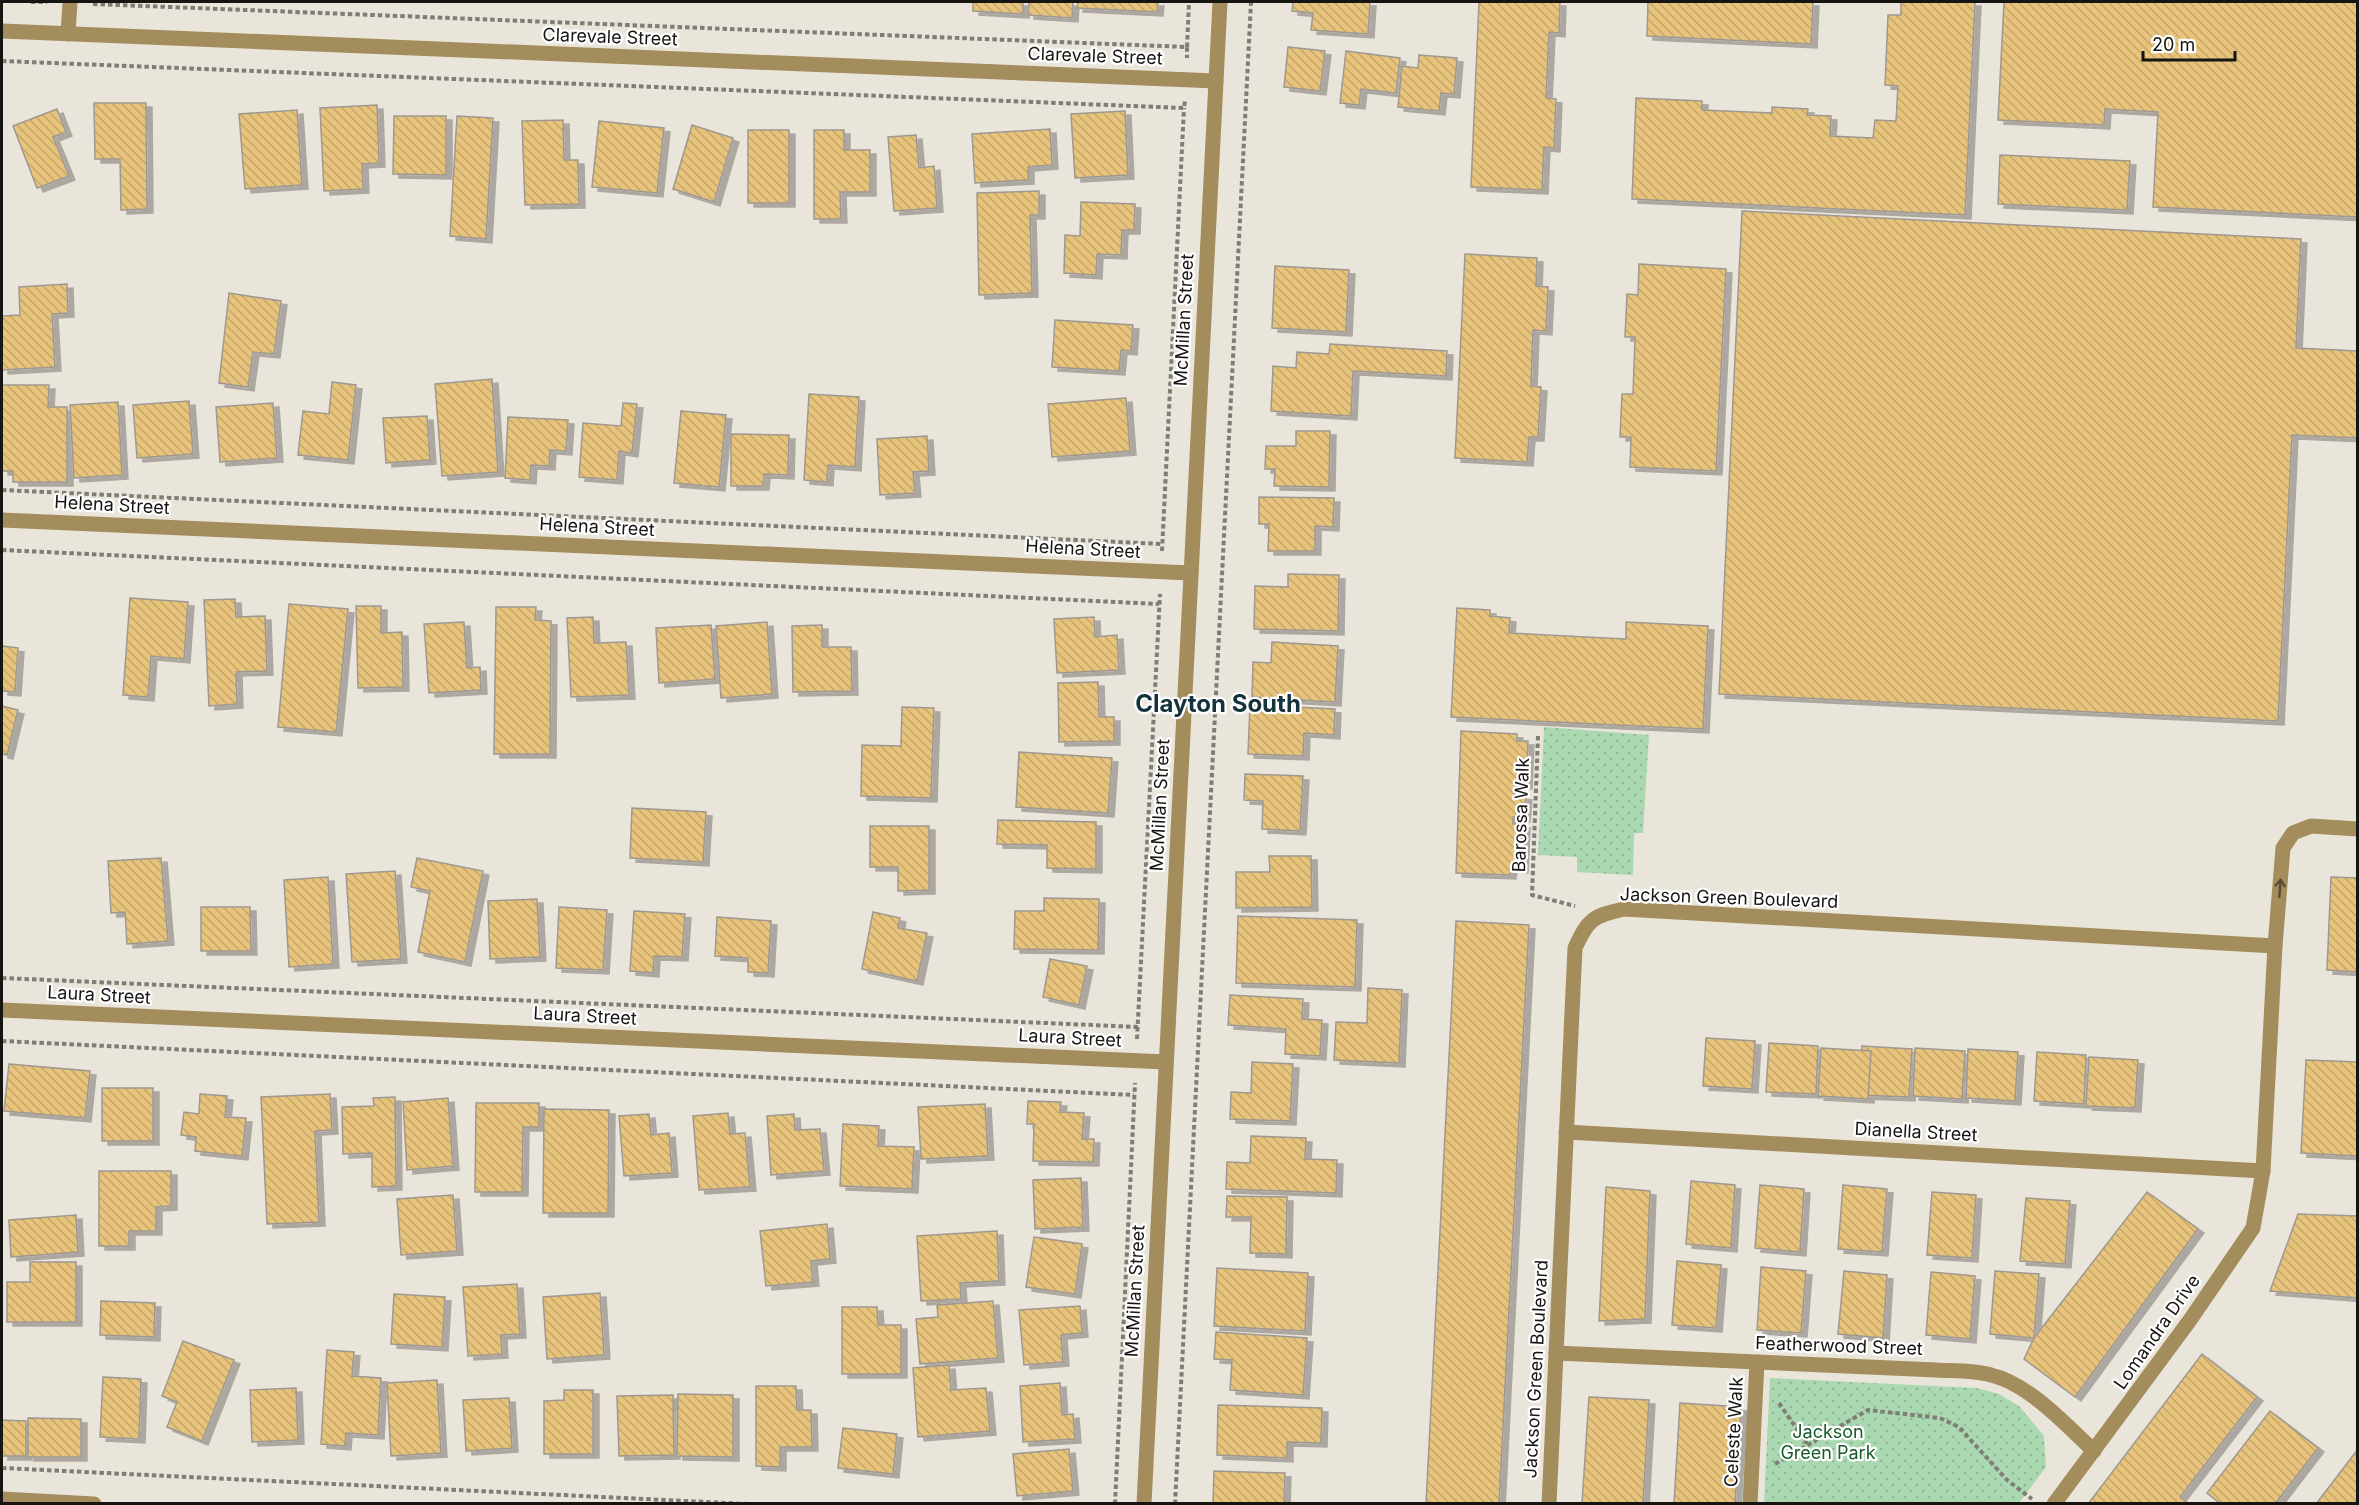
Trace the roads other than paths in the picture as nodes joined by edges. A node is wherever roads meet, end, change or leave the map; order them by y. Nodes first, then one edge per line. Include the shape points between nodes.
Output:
1 (70, 2) edge
2 (1220, 2) edge
3 (2, 31) edge
4 (68, 34) junction
5 (1216, 81) junction
6 (2, 520) edge
7 (1191, 573) junction
8 (2358, 829) edge
9 (2275, 946) junction
10 (2, 1010) edge
11 (1166, 1062) junction
12 (1566, 1132) junction
13 (2263, 1171) junction
14 (1557, 1353) junction
15 (1757, 1362) junction
16 (2094, 1451) junction
17 (2, 1499) edge
18 (94, 1503) edge
19 (1144, 1503) edge
20 (1549, 1503) edge
21 (1750, 1503) edge
22 (2055, 1503) edge

1 - 4 street
2 - 5 street, McMillan Street
3 - 4 street, Clarevale Street
4 - 5 street, Clarevale Street
5 - 7 street, McMillan Street
6 - 7 street, Helena Street
7 - 11 street, McMillan Street
9 -> 8 street, Lomandra Drive via 2283,848 2293,833 2311,826
9 - 12 street, Jackson Green Boulevard via 1624,909 1602,914 1584,927 1575,948
9 - 13 street, Lomandra Drive
10 - 11 street, Laura Street
11 - 19 street, McMillan Street
12 - 13 street, Dianella Street
12 - 14 street, Jackson Green Boulevard
13 - 16 street, Lomandra Drive via 2253,1228
14 - 15 street, Featherwood Street
14 - 20 street, Jackson Green Boulevard
15 - 16 street, Featherwood Street via 1992,1375 2018,1386
15 - 21 street, Celeste Walk
16 - 22 street, Lomandra Drive
17 - 18 street

